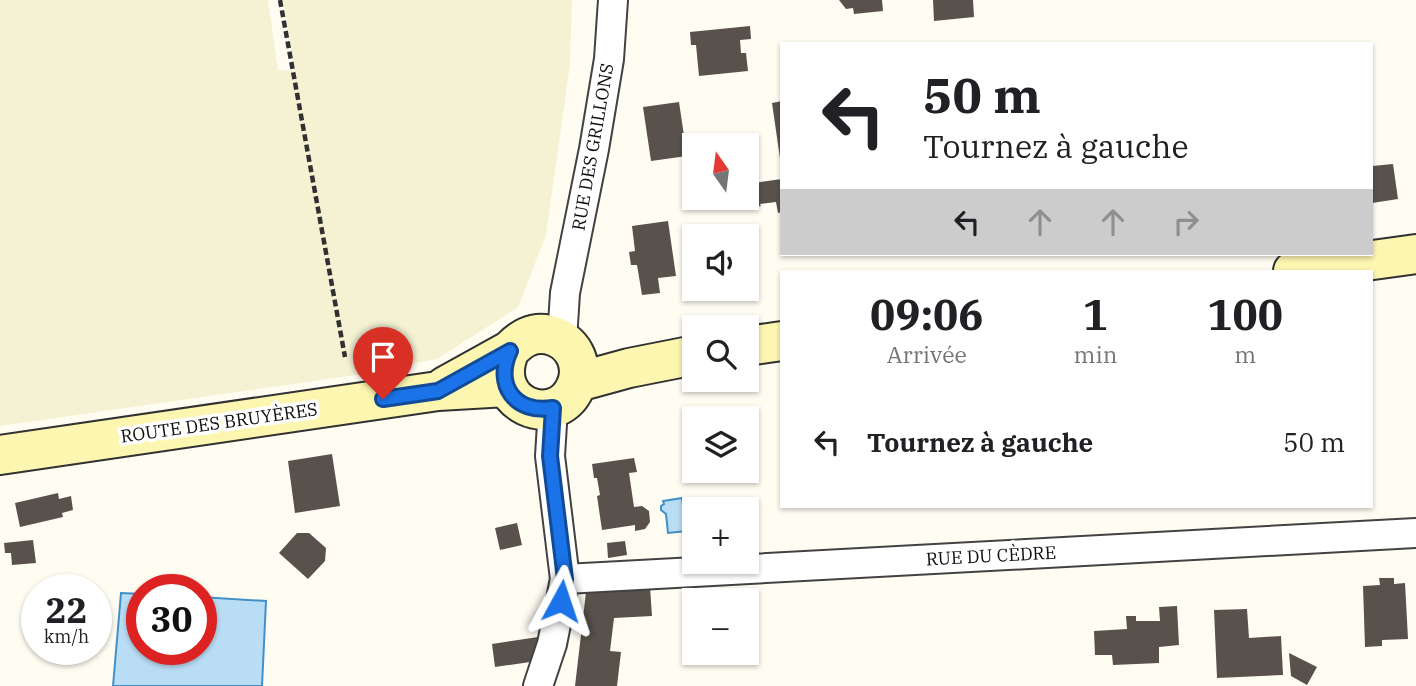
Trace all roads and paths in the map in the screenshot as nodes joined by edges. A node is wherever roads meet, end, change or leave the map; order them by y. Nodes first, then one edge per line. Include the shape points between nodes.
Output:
1 (280, 0) edge
2 (613, 0) edge
3 (1416, 254) edge
4 (1300, 270) edge
5 (780, 341) edge
6 (759, 344) edge
7 (345, 357) dead end
8 (682, 358) edge
9 (542, 372) junction
10 (0, 455) edge
11 (1416, 533) edge
12 (565, 579) junction
13 (538, 686) edge

1 - 7 path
2 - 9 street, RUE DES GRILLONS via 597,136 565,293
3 - 4 main road
5 - 6 main road
8 - 9 main road, ROUTE DES BRUYÈRES via 629,368
9 - 10 main road, ROUTE DES BRUYÈRES
9 - 12 street
11 - 12 street, RUE DU CÈDRE
12 - 13 street

